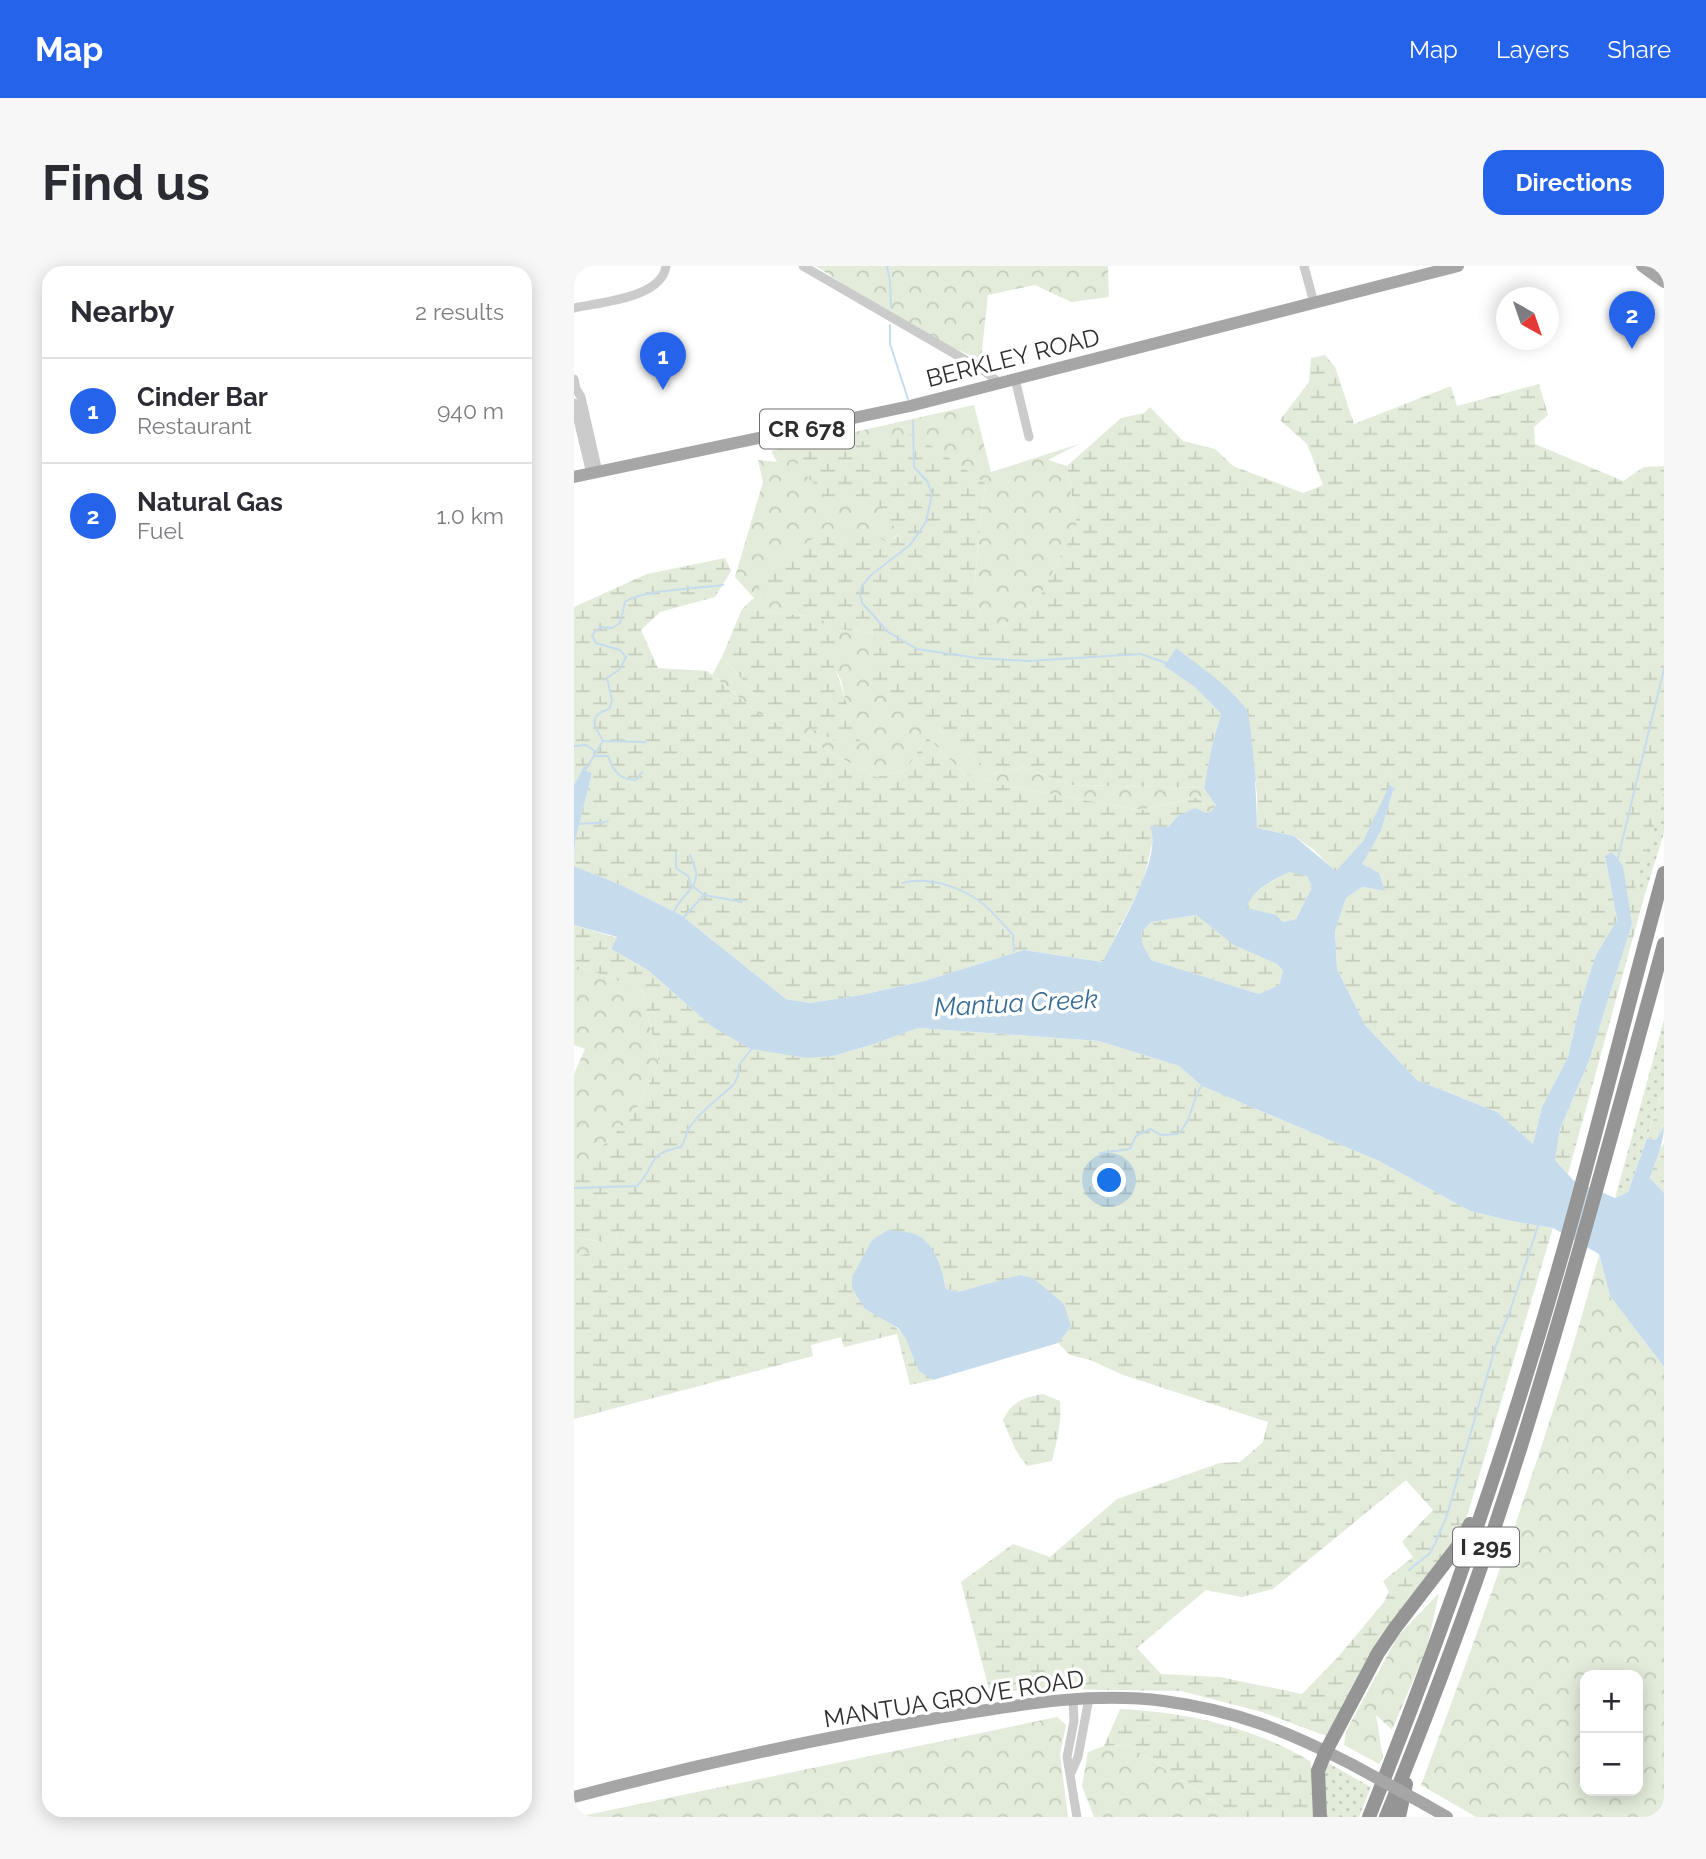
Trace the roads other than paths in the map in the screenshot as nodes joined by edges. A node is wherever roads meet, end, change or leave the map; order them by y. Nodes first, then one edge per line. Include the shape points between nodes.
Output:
1 (666, 266) edge
2 (803, 266) edge
3 (1304, 266) edge
4 (1458, 266) edge
5 (1642, 266) edge
6 (1664, 282) edge
7 (1314, 303) junction
8 (574, 308) edge
9 (574, 379) edge
10 (1015, 379) junction
11 (1000, 383) junction
12 (575, 393) edge
13 (574, 403) edge
14 (1030, 437) dead end
15 (594, 473) junction
16 (574, 477) edge
17 (1664, 873) edge
18 (1664, 944) edge
19 (1539, 1333) junction
20 (1089, 1698) junction
21 (1073, 1699) junction
22 (1413, 1746) junction
23 (1326, 1751) junction
24 (1070, 1773) junction
25 (574, 1797) edge
26 (1077, 1817) edge
27 (1320, 1817) edge
28 (1369, 1817) edge
29 (1386, 1817) edge
30 (1399, 1817) edge
31 (1447, 1817) edge

1 - 8 street via 659,284 645,293
2 - 11 street
3 - 7 street
4 - 7 main road, BERKLEY ROAD / CR 678
5 - 6 main road
7 - 10 main road, BERKLEY ROAD / CR 678
9 - 12 street
10 - 11 main road, BERKLEY ROAD / CR 678
10 - 14 street
11 - 15 main road, BERKLEY ROAD / CR 678
12 - 15 street via 581,397
13 - 15 street
15 - 16 main road, BERKLEY ROAD / CR 678
17 - 19 highway, I 295
18 - 22 highway, I 295 via 1515,1462
19 - 23 highway via 1523,1363 1461,1542 1378,1653
19 - 28 highway, I 295 via 1471,1546
20 - 21 main road, MANTUA GROVE ROAD
20 - 23 main road, MANTUA GROVE ROAD via 1161,1701 1222,1711 1284,1730
20 - 24 street via 1078,1757
21 - 24 street via 1067,1757
21 - 25 main road, MANTUA GROVE ROAD via 870,1730
22 - 29 highway, I 295
22 - 30 highway
23 - 27 highway via 1318,1771
23 - 31 main road, MANTUA GROVE ROAD, bridge
24 - 26 street

